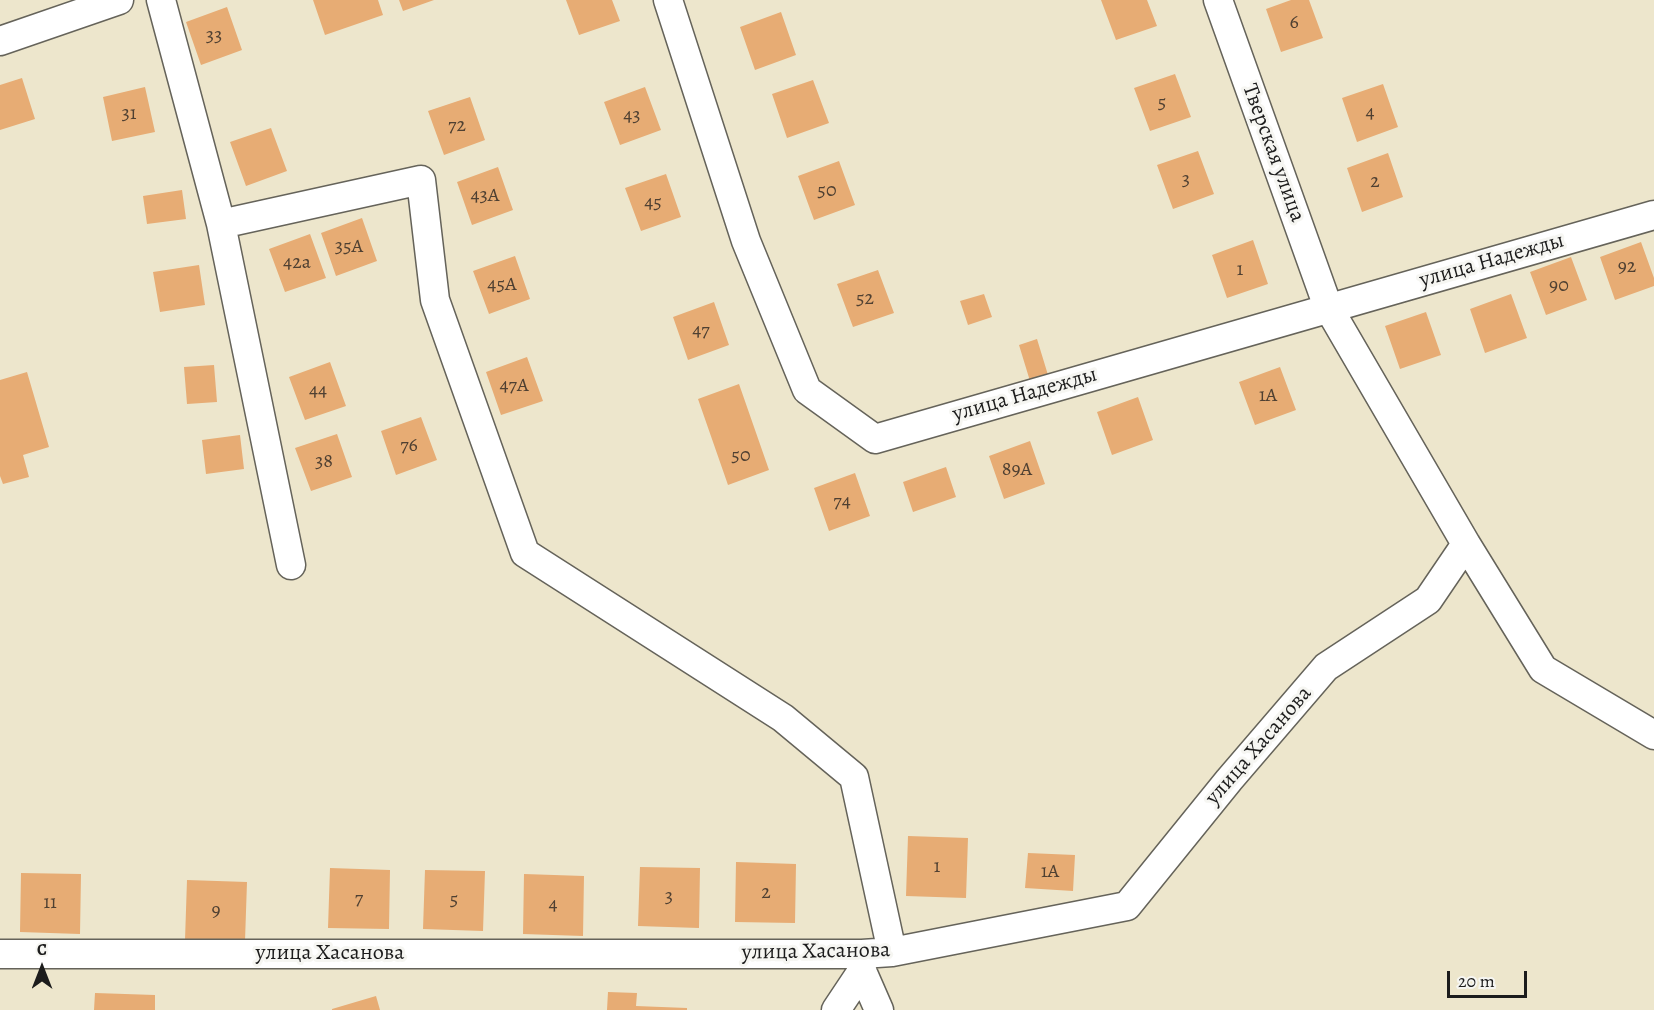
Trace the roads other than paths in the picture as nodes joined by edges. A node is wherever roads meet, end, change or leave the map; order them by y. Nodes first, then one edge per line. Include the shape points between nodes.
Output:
1 (119, 0) edge
2 (161, 0) edge
3 (668, 0) edge
4 (1218, 0) edge
5 (0, 40) edge
6 (1654, 215) edge
7 (221, 224) junction
8 (1329, 307) junction
9 (1466, 544) junction
10 (291, 565) dead end
11 (1654, 735) edge
12 (892, 952) junction
13 (0, 954) edge
14 (862, 963) junction
15 (836, 1010) edge
16 (879, 1010) edge

1 - 5 street
2 - 7 street
3 - 8 street, улица Надежды via 746,241 807,390 875,439
4 - 8 street, Тверская улица
6 - 8 street, улица Надежды
7 - 10 street
7 - 12 street via 421,180 435,300 525,553 783,718 854,777
8 - 9 street, Тверская улица
9 - 11 street, Тверская улица via 1543,669
9 - 12 street, улица Хасанова via 1428,600 1326,667 1127,906
12 - 14 street, улица Хасанова
13 - 14 street, улица Хасанова
14 - 15 street, улица Хасанова
14 - 16 street

